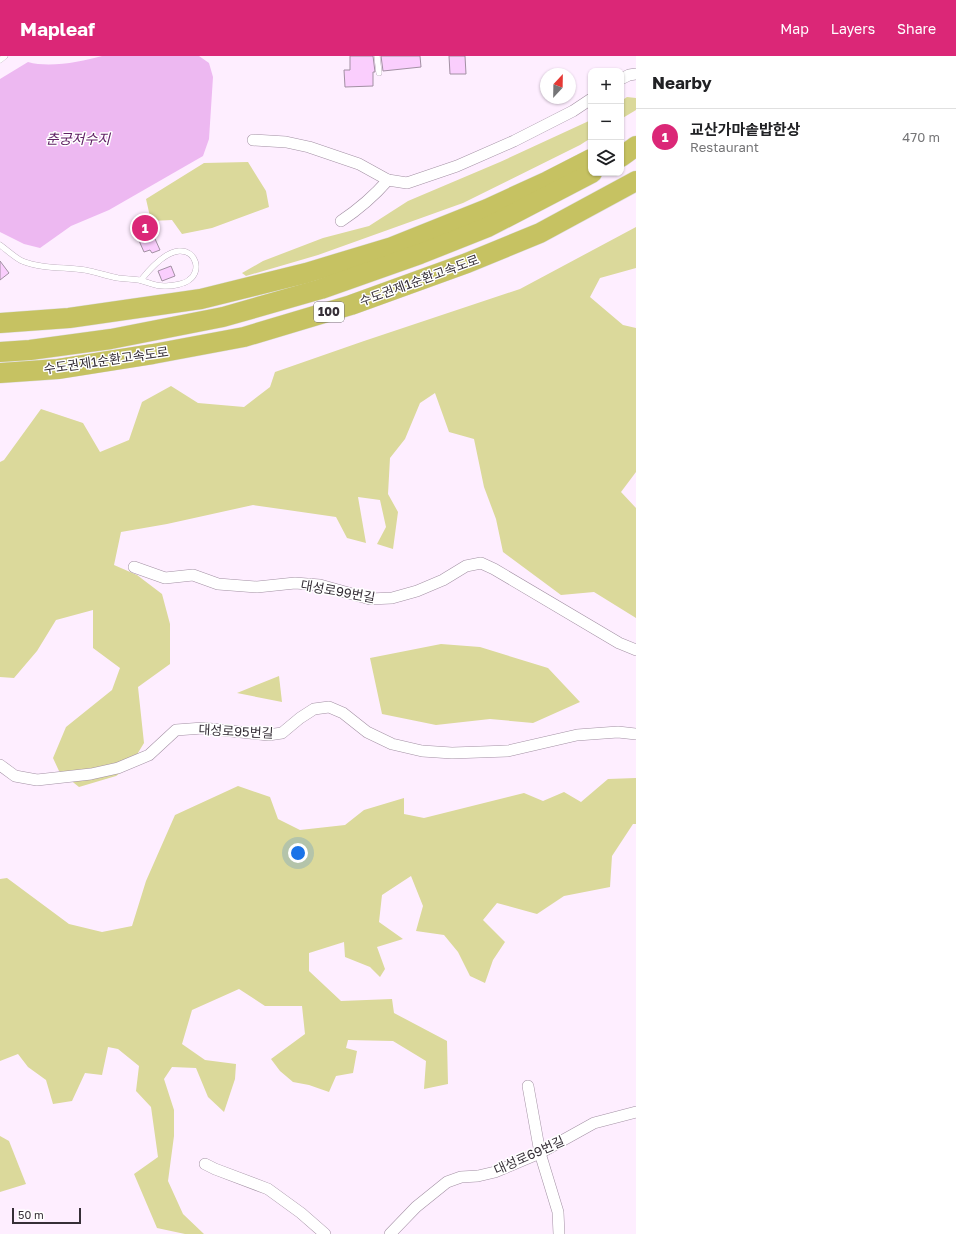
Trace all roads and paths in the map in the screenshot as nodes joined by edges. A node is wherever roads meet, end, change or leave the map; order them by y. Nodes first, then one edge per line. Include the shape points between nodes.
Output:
1 (5, 56) edge
2 (377, 56) edge
3 (0, 60) edge
4 (379, 73) dead end
5 (636, 74) edge
6 (624, 78) edge
7 (588, 101) edge
8 (636, 134) edge
9 (253, 140) dead end
10 (624, 140) edge
11 (636, 146) edge
12 (624, 155) edge
13 (588, 160) edge
14 (588, 175) edge
15 (388, 180) junction
16 (636, 180) edge
17 (341, 221) dead end
18 (0, 244) edge
19 (141, 280) junction
20 (0, 323) edge
21 (0, 352) edge
22 (0, 373) edge
23 (134, 567) dead end
24 (636, 650) edge
25 (636, 734) edge
26 (0, 764) edge
27 (528, 1086) dead end
28 (636, 1112) edge
29 (540, 1153) junction
30 (205, 1164) dead end
31 (325, 1234) edge
32 (390, 1234) edge
33 (559, 1234) edge

1 - 3 lane
2 - 4 lane
5 - 6 street
7 - 15 street via 514,141 457,166 407,183
8 - 10 highway
9 - 15 street via 286,142 309,147 359,164
11 - 12 highway
13 - 20 highway via 487,209 392,247 306,273 201,299 69,318
14 - 21 highway, 수도권제1순환고속도로 / 100 via 488,227 321,289 216,318 111,339
15 - 17 street via 370,199
16 - 22 highway, 수도권제1순환고속도로 / 100 via 540,233 351,306 237,338 58,369
18 - 19 lane via 13,256 33,264
19 - 19 lane via 165,287 187,282 196,272 196,263 193,256 178,251 155,264
23 - 24 street, 대성로99번길 via 165,578 193,575 218,584 257,587 295,583 320,585 370,599 392,598 417,591 443,580 466,566 481,563 619,643
25 - 26 street, 대성로95번길 via 618,732 577,735 508,751 422,751 392,744 367,732 343,713 329,707 314,709 282,733 268,735 203,728 176,730 148,755 118,768 91,774 37,780 15,776
27 - 29 street
28 - 29 street, 대성로69번길 via 594,1123
29 - 32 street, 대성로69번길 via 495,1172 461,1177 447,1182 416,1207
29 - 33 street via 558,1212
30 - 31 street via 268,1189

